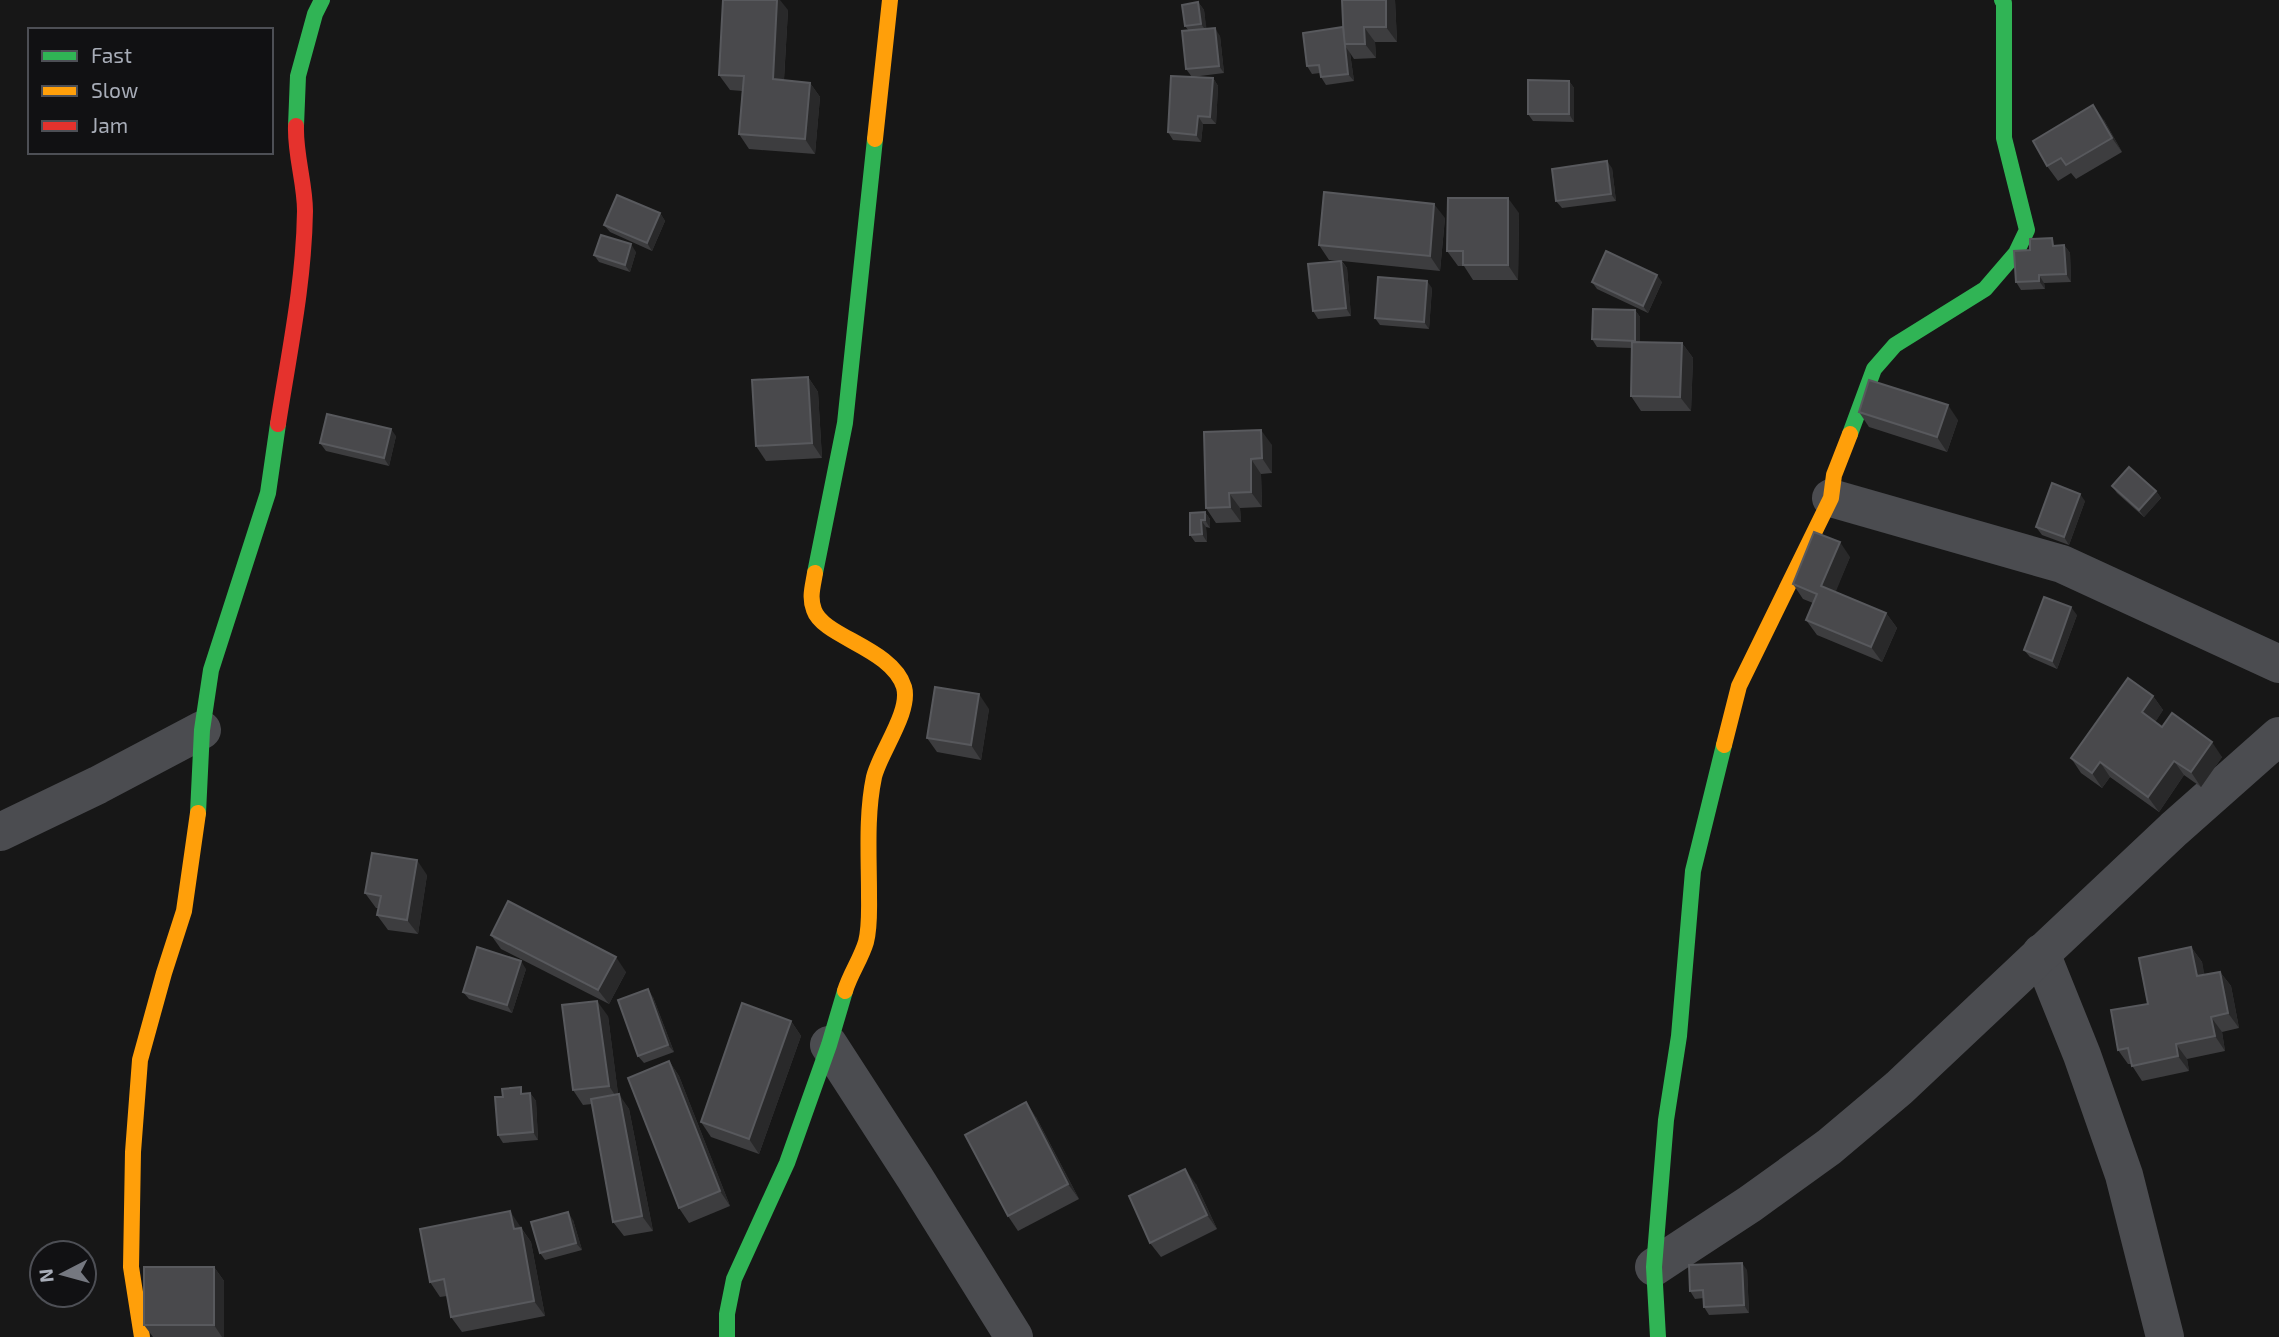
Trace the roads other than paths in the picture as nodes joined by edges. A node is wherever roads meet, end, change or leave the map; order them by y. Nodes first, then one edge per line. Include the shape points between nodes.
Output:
1 (322, 0) edge
2 (890, 0) edge
3 (2003, 0) edge
4 (1831, 498) junction
5 (2279, 664) edge
6 (202, 730) junction
7 (2279, 736) edge
8 (0, 832) edge
9 (2041, 953) junction
10 (828, 1045) junction
11 (1654, 1267) junction
12 (142, 1337) edge
13 (727, 1337) edge
14 (1014, 1337) edge
15 (1658, 1337) edge
16 (2165, 1337) edge

1 - 6 street via 298,76 296,139 305,208 302,268 268,493 211,670
2 - 10 street via 845,423 811,595 814,612 824,624 867,648 899,674 905,691 870,800 866,941
3 - 4 street via 2004,138 2027,230 2016,253 1985,289 1895,345 1874,369 1834,475
4 - 5 street via 2062,564
4 - 11 street via 1739,686 1693,870
6 - 8 street
6 - 12 street via 200,801 184,911 140,1059 131,1267
7 - 9 street
9 - 11 street via 1899,1088 1829,1147
9 - 16 street via 2124,1175
10 - 13 street via 787,1163 734,1279
10 - 14 street
11 - 15 street

